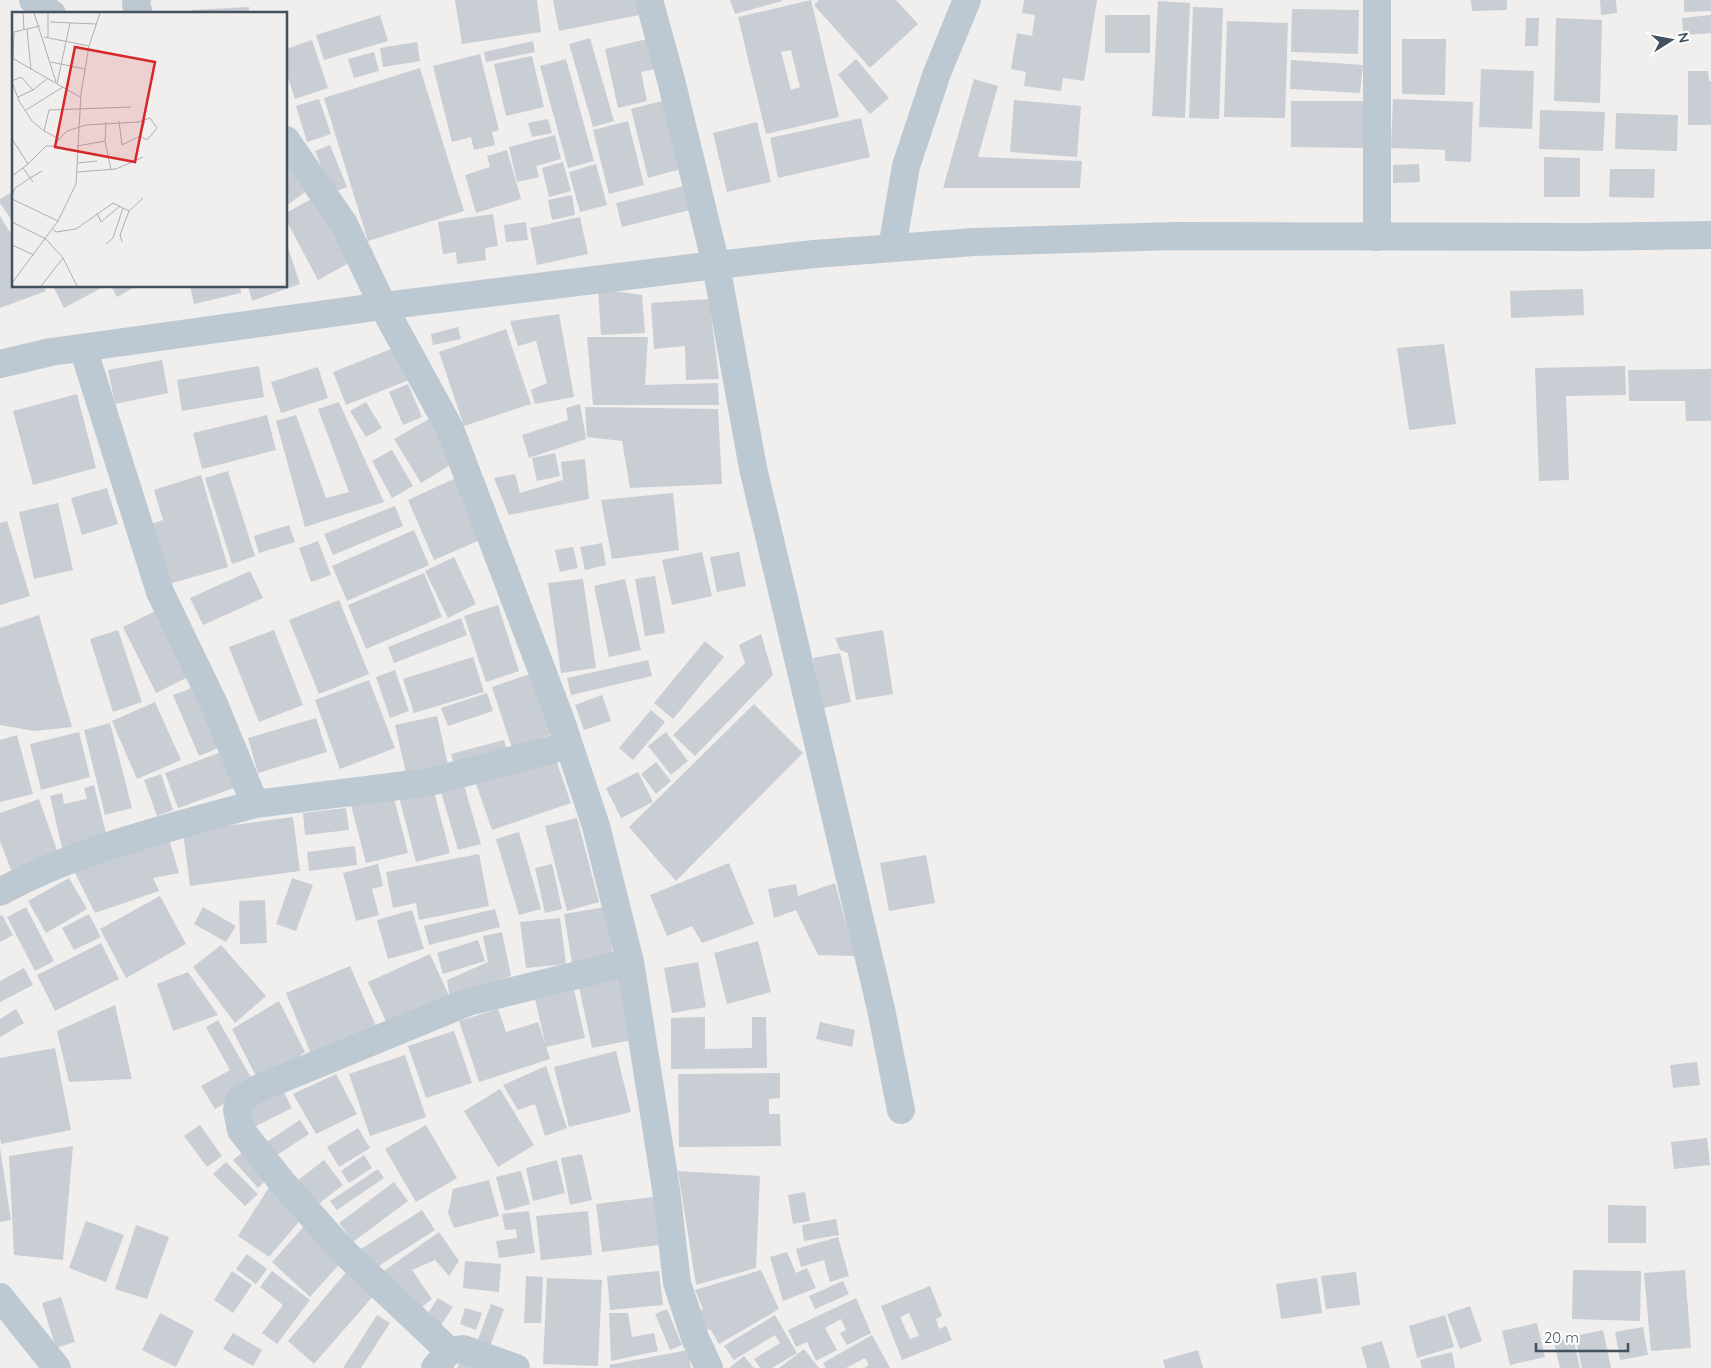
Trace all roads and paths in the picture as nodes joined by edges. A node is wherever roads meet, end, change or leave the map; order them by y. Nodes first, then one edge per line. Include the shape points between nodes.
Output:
1 (33, 0) edge
2 (649, 0) edge
3 (967, 0) edge
4 (1377, 0) edge
5 (49, 12) edge
6 (288, 143) edge
7 (1711, 235) edge
8 (1377, 237) junction
9 (892, 248) junction
10 (716, 265) junction
11 (383, 306) junction
12 (83, 348) junction
13 (0, 364) edge
14 (569, 745) junction
15 (255, 804) junction
16 (0, 892) edge
17 (630, 962) junction
18 (901, 1110) dead end
19 (0, 1296) edge
20 (442, 1359) edge
21 (57, 1368) edge
22 (516, 1368) edge
23 (709, 1368) edge

1 - 5 street
2 - 10 street
3 - 9 street via 937,73 906,166
4 - 8 street
6 - 11 street via 344,224
7 - 8 street
8 - 9 street via 1175,236 974,242
9 - 10 street
10 - 11 street
10 - 18 street via 752,468 879,1000
11 - 12 street
11 - 14 street via 450,429
12 - 13 street
12 - 15 street via 160,592 214,704
14 - 15 street via 430,782
14 - 17 street via 596,826
15 - 16 street via 82,856 27,877
17 - 20 street via 468,1002 257,1089 239,1100 237,1110 241,1130 342,1251
17 - 23 street via 666,1189 677,1283 695,1338
19 - 21 street
20 - 22 street via 463,1349

